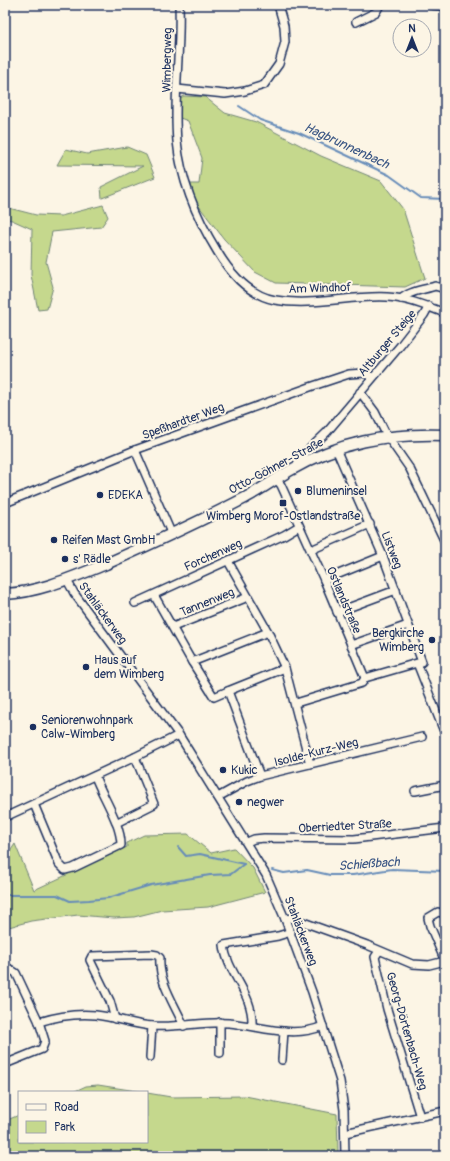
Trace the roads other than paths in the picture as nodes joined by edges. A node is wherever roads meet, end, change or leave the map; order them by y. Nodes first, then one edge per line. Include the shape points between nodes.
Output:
1 (179, 5) edge
2 (278, 5) edge
3 (380, 5) edge
4 (431, 5) edge
5 (445, 6) edge
6 (356, 22) dead end
7 (177, 89) junction
8 (243, 284) joint
9 (445, 289) edge
10 (401, 299) junction
11 (429, 306) junction
12 (445, 313) edge
13 (372, 377) junction
14 (360, 392) junction
15 (445, 435) edge
16 (387, 436) junction
17 (336, 449) junction
18 (135, 450) junction
19 (300, 465) junction
20 (276, 479) junction
21 (5, 503) edge
22 (370, 524) junction
23 (299, 526) junction
24 (172, 535) junction
25 (445, 542) edge
26 (311, 550) junction
27 (383, 556) junction
28 (228, 561) junction
29 (67, 580) junction
30 (324, 580) junction
31 (396, 590) junction
32 (5, 594) edge
33 (154, 595) junction
34 (248, 597) junction
35 (135, 603) dead end
36 (337, 612) junction
37 (408, 625) junction
38 (173, 627) junction
39 (268, 632) junction
40 (351, 645) junction
41 (192, 662) junction
42 (422, 662) dead end
43 (285, 668) junction
44 (365, 678) junction
45 (228, 691) junction
46 (296, 703) junction
47 (445, 734) edge
48 (179, 735) junction
49 (422, 737) dead end
50 (135, 758) junction
51 (310, 764) junction
52 (95, 776) junction
53 (260, 776) junction
54 (445, 785) edge
55 (415, 791) dead end
56 (218, 796) junction
57 (34, 804) junction
58 (5, 817) edge
59 (116, 823) junction
60 (445, 828) edge
61 (247, 842) junction
62 (445, 914) edge
63 (285, 919) junction
64 (291, 932) junction
65 (379, 951) junction
66 (445, 962) edge
67 (5, 966) edge
68 (115, 1019) junction
69 (38, 1022) junction
70 (220, 1022) junction
71 (152, 1026) junction
72 (184, 1026) junction
73 (252, 1026) junction
74 (323, 1026) junction
75 (284, 1031) junction
76 (220, 1053) dead end
77 (150, 1057) dead end
78 (282, 1060) dead end
79 (5, 1064) edge
80 (445, 1111) edge
81 (420, 1116) junction
82 (345, 1133) junction
83 (345, 1156) edge

1 - 7 street, Wimbergweg
2 - 7 street via 285,42 279,64 264,85 225,94
3 - 6 street via 376,12
4 - 5 street
7 - 8 street, Wimbergweg via 177,141 188,194 202,227 220,256
8 - 10 street, Am Windhof via 274,300 373,297
9 - 10 street, Am Windhof via 435,286 407,293
10 - 11 street, Am Windhof
11 - 12 street, Am Windhof
11 - 13 street, Altburger Steige via 414,328
13 - 14 street, Altburger Steige
13 - 18 street, Speßhardter Weg via 364,373 349,374
14 - 16 street, Altburger Steige via 375,412
14 - 19 street, Altburger Steige via 327,432 298,460
15 - 16 street, Otto-Göhner-Straße
16 - 17 street, Otto-Göhner-Straße
16 - 25 street, Altburger Steige via 410,469
17 - 19 street, Otto-Göhner-Straße
17 - 22 street, Listweg
18 - 21 street, Speßhardter Weg
18 - 24 street
19 - 20 street, Otto-Göhner-Straße
20 - 23 street, Ostlandstraße
20 - 24 street, Otto-Göhner-Straße
22 - 26 street
22 - 27 street, Listweg
23 - 26 street, Ostlandstraße
23 - 28 street, Forchenweg
24 - 29 street, Otto-Göhner-Straße
26 - 30 street, Ostlandstraße
27 - 30 street
27 - 31 street, Listweg
28 - 33 street, Forchenweg
28 - 34 street
29 - 32 street, Otto-Göhner-Straße
29 - 48 street, Stahläckerweg
30 - 36 street, Ostlandstraße
31 - 36 street
31 - 37 street, Listweg
33 - 35 street, Forchenweg
33 - 38 street
34 - 38 street, Tannenweg
34 - 39 street
36 - 40 street, Ostlandstraße
37 - 40 street
37 - 42 street, Listweg
38 - 41 street
39 - 41 street
39 - 43 street
40 - 44 street, Ostlandstraße
41 - 45 street via 215,698
43 - 45 street
43 - 46 street
44 - 46 street via 362,683
44 - 47 street via 417,663
45 - 53 street
46 - 51 street
48 - 50 street
48 - 56 street, Stahläckerweg
49 - 51 street, Isolde-Kurz-Weg
50 - 52 street
50 - 59 street via 154,804
51 - 53 street, Isolde-Kurz-Weg
52 - 57 street
52 - 59 street
53 - 56 street, Isolde-Kurz-Weg
54 - 55 street
56 - 61 street, Stahläckerweg
57 - 58 street
57 - 59 street via 65,870 121,844
60 - 61 street, Oberriedter Straße via 354,839 264,838
61 - 63 street, Stahläckerweg
62 - 66 street via 438,912 428,918
63 - 64 street, Stahläckerweg
63 - 65 street via 292,918
64 - 73 street via 224,945 225,954 244,989 253,1014
64 - 74 street, Stahläckerweg
65 - 66 street via 412,964 429,965
65 - 81 street, Georg-Dörtenbach-Weg via 375,957 383,994
67 - 69 street via 16,973
68 - 69 street via 78,1015
68 - 71 street
68 - 72 street via 110,1001 90,960 92,956 151,954 160,958 159,967 163,979
69 - 79 street via 45,1041 42,1049
70 - 72 street
70 - 73 street
70 - 76 street
71 - 72 street
71 - 77 street
73 - 75 street
74 - 75 street via 313,1030
74 - 82 street, Stahläckerweg via 340,1081
75 - 78 street
80 - 81 street
81 - 82 street
82 - 83 street, Stahläckerweg

